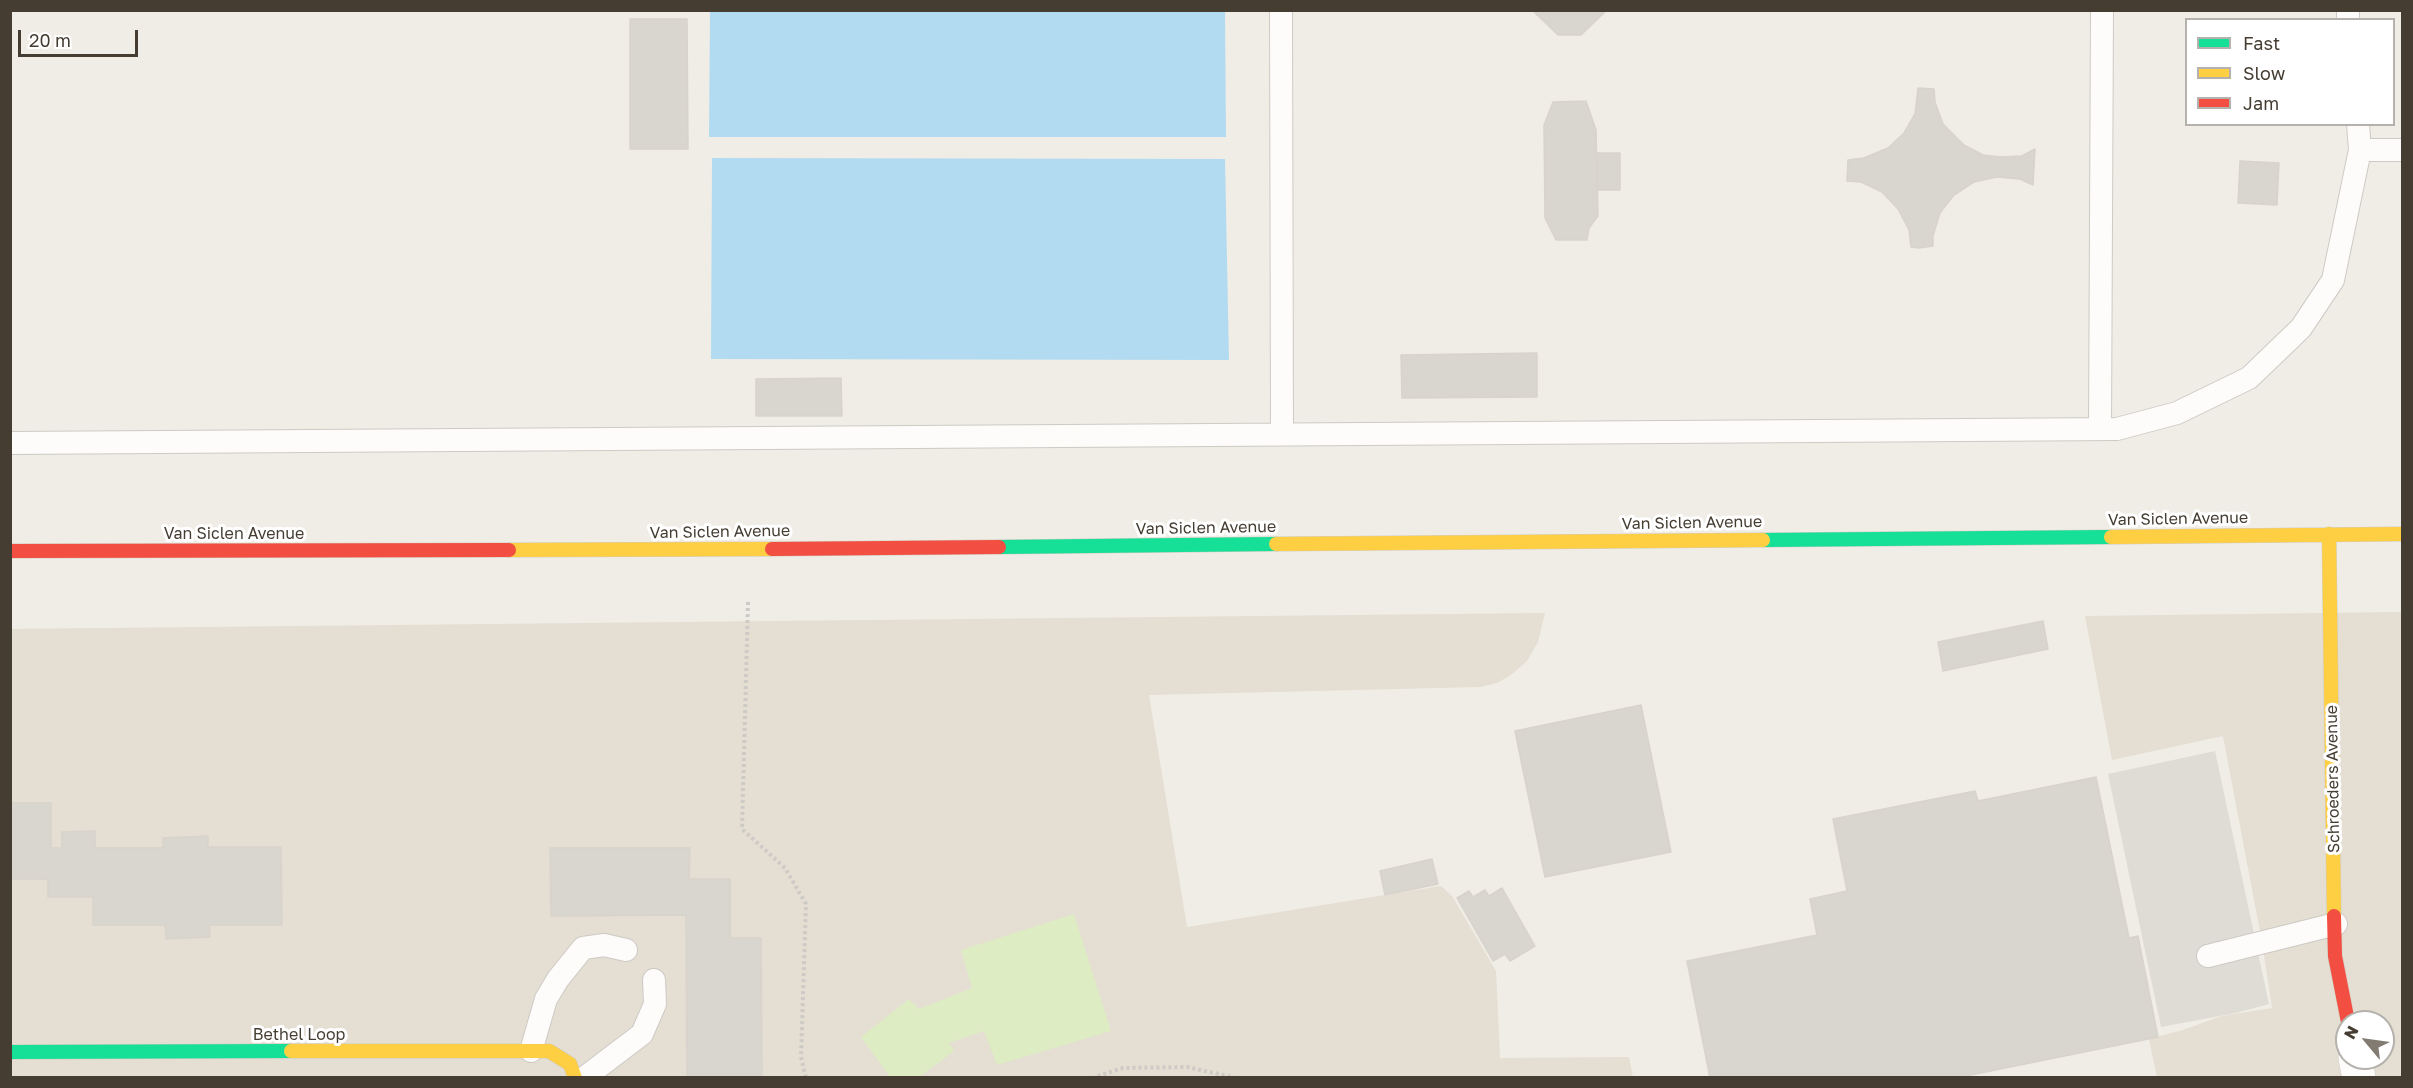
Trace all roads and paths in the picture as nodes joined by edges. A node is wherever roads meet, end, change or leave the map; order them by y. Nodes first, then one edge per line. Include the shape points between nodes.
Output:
1 (1281, 10) edge
2 (2102, 10) edge
3 (2358, 126) edge
4 (2360, 150) junction
5 (2403, 150) edge
6 (2100, 429) junction
7 (1282, 434) junction
8 (10, 443) edge
9 (2329, 534) junction
10 (2403, 534) edge
11 (10, 551) edge
12 (748, 602) dead end
13 (2336, 924) junction
14 (626, 950) dead end
15 (2208, 956) dead end
16 (654, 980) dead end
17 (2346, 1010) edge
18 (531, 1051) junction
19 (10, 1052) edge
20 (575, 1077) edge
21 (584, 1077) edge
22 (806, 1077) edge
23 (1092, 1077) edge
24 (1237, 1077) edge

1 - 7 lane
2 - 6 lane
3 - 4 lane
4 - 5 lane
4 - 6 lane via 2333,280 2301,328 2249,378 2177,413 2117,429
6 - 7 lane
7 - 8 lane
9 - 10 street, Van Siclen Avenue
9 - 11 street, Van Siclen Avenue
9 - 13 street, Schroeders Avenue
12 - 22 path via 742,829 784,868 806,904 801,1057
13 - 15 lane
13 - 17 street, Schroeders Avenue via 2335,956
14 - 18 lane via 604,945 583,948 546,999
16 - 21 lane via 655,1004 642,1034
18 - 19 street, Bethel Loop
18 - 20 street, Bethel Loop via 549,1051 570,1064
23 - 24 path via 1123,1068 1187,1067

